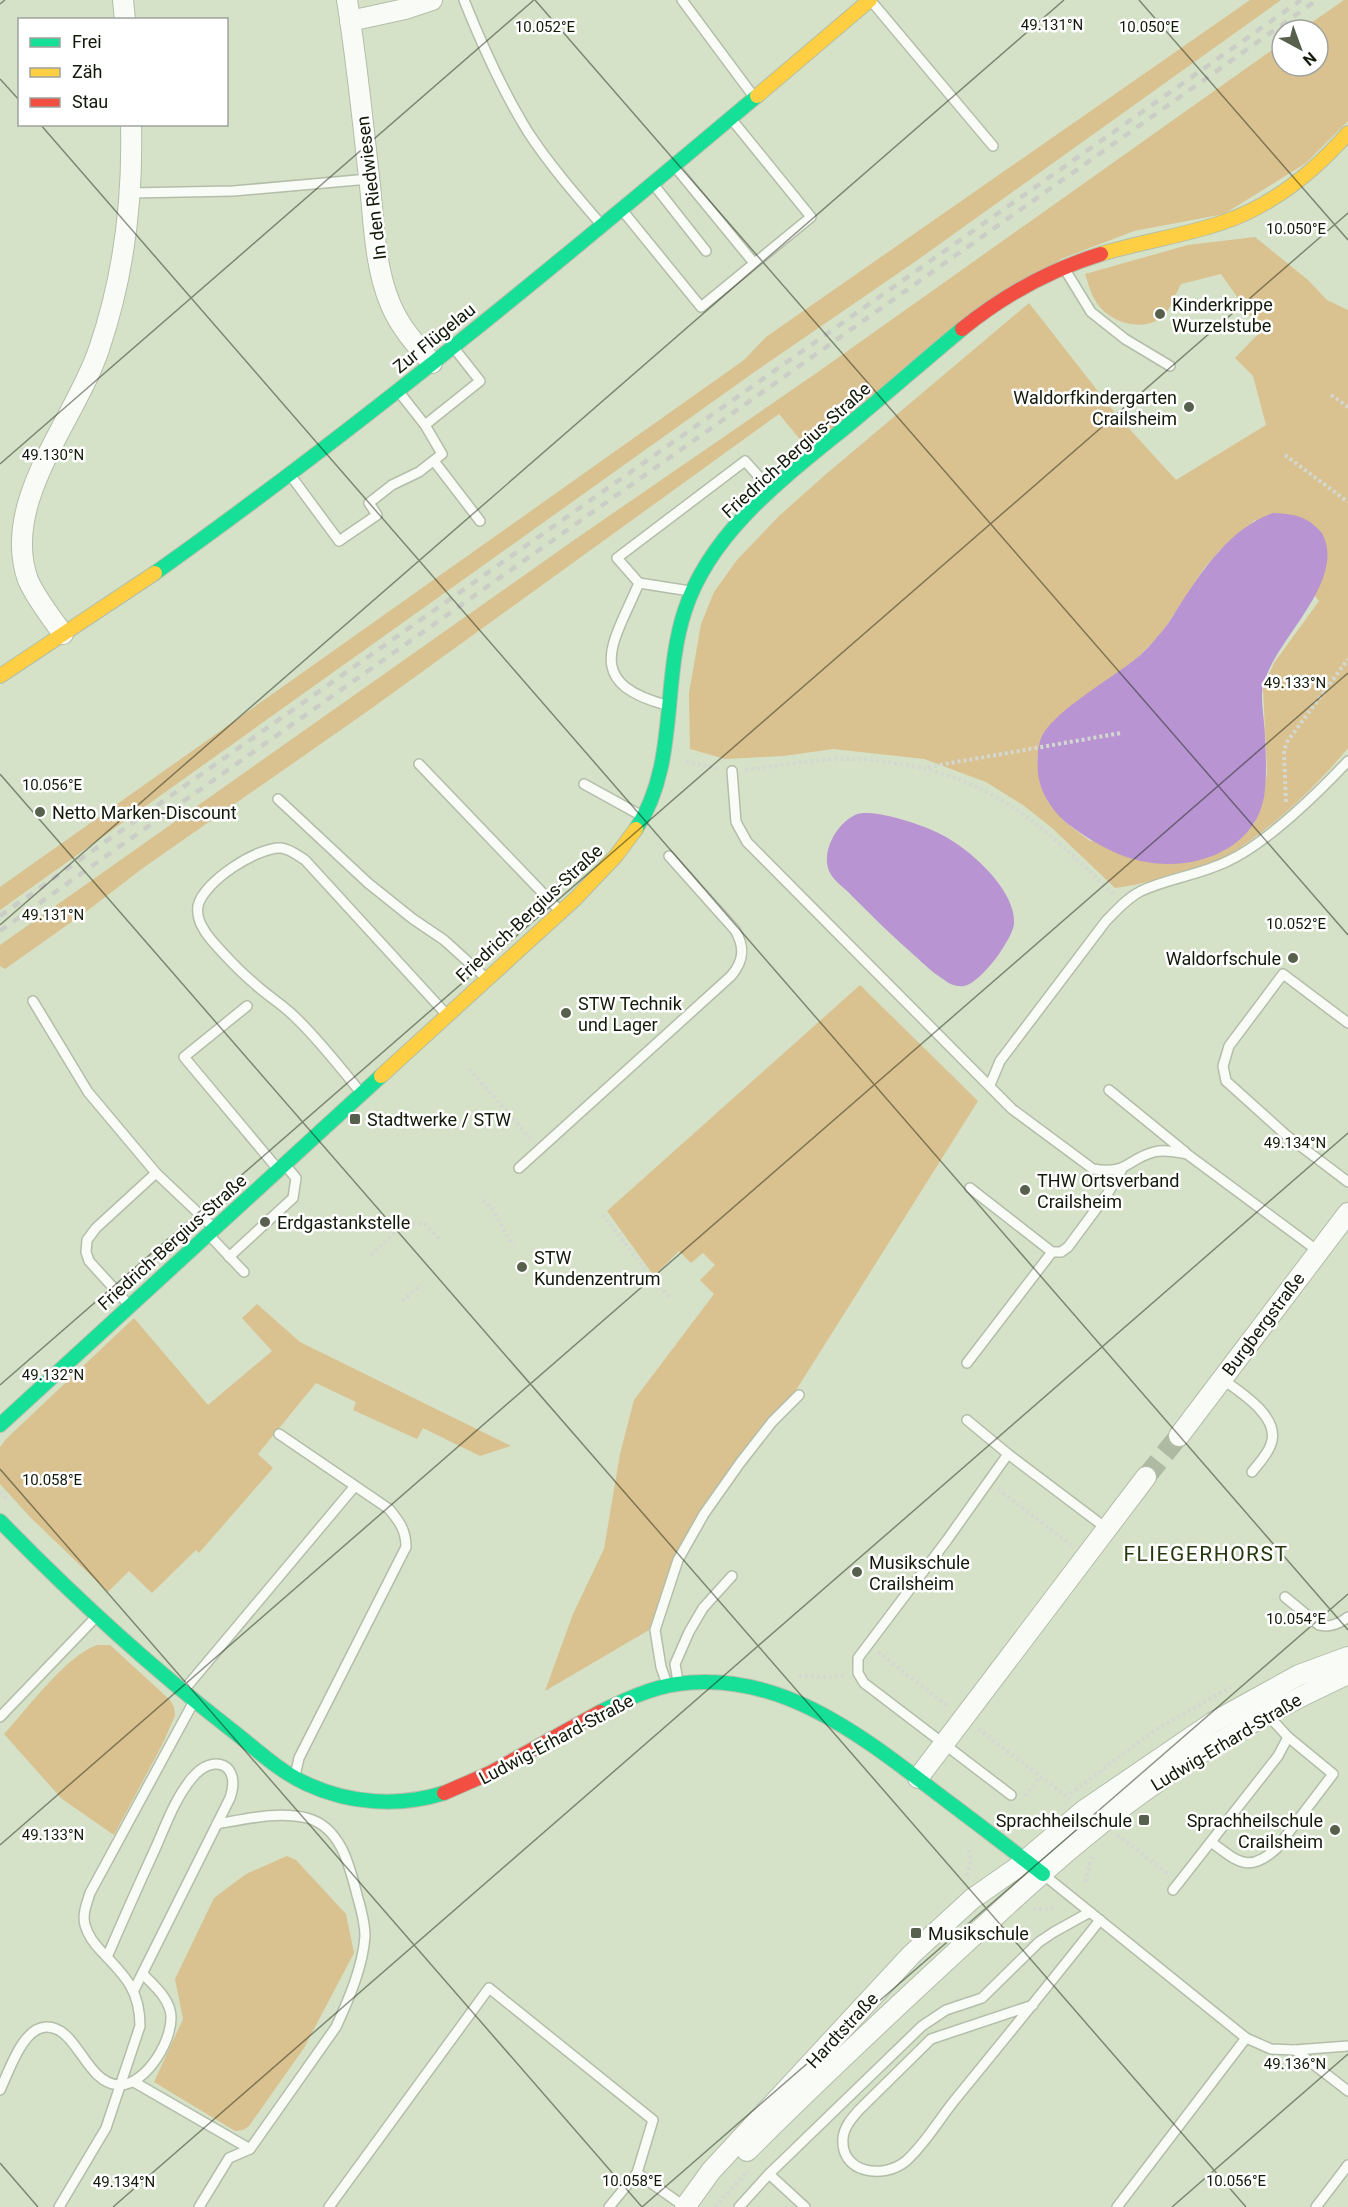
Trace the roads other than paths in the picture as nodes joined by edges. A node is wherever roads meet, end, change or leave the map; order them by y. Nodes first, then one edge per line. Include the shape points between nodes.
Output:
1 (123, 0) edge
2 (347, 0) edge
3 (432, 0) edge
4 (464, 0) edge
5 (682, 0) edge
6 (870, 0) edge
7 (125, 18) edge
8 (350, 21) junction
9 (756, 99) junction
10 (732, 119) junction
11 (131, 126) edge
12 (1348, 133) edge
13 (993, 146) dead end
14 (674, 166) junction
15 (369, 179) junction
16 (652, 183) junction
17 (131, 193) junction
18 (621, 208) junction
19 (601, 225) junction
20 (706, 251) dead end
21 (754, 263) junction
22 (1063, 266) junction
23 (452, 346) junction
24 (432, 363) junction
25 (1170, 366) dead end
26 (398, 390) junction
27 (426, 425) junction
28 (434, 460) junction
29 (290, 474) junction
30 (772, 491) junction
31 (480, 521) dead end
32 (639, 582) junction
33 (691, 591) junction
34 (63, 634) junction
35 (0, 676) edge
36 (668, 705) junction
37 (1348, 761) edge
38 (418, 764) dead end
39 (732, 771) road end
40 (585, 784) dead end
41 (278, 800) dead end
42 (644, 817) junction
43 (669, 856) dead end
44 (561, 912) junction
45 (486, 978) junction
46 (33, 1001) dead end
47 (247, 1006) dead end
48 (446, 1014) junction
49 (1348, 1023) edge
50 (990, 1085) junction
51 (1109, 1090) dead end
52 (361, 1093) junction
53 (1187, 1154) junction
54 (281, 1166) junction
55 (519, 1168) dead end
56 (1122, 1168) junction
57 (156, 1173) junction
58 (1348, 1182) edge
59 (970, 1188) dead end
60 (1348, 1213) edge
61 (210, 1231) junction
62 (1318, 1251) junction
63 (1052, 1252) junction
64 (229, 1257) junction
65 (244, 1272) dead end
66 (129, 1305) junction
67 (967, 1364) dead end
68 (1222, 1379) junction
69 (799, 1395) dead end
70 (967, 1420) dead end
71 (0, 1425) edge
72 (279, 1434) dead end
73 (1179, 1436) tunnel mouth
74 (1008, 1454) junction
75 (1252, 1472) dead end
76 (1146, 1477) tunnel mouth
77 (355, 1486) junction
78 (0, 1521) edge
79 (1106, 1528) junction
80 (732, 1576) dead end
81 (1285, 1597) dead end
82 (98, 1616) junction
83 (1348, 1617) edge
84 (1348, 1657) edge
85 (1348, 1674) edge
86 (673, 1685) junction
87 (188, 1697) junction
88 (1262, 1707) junction
89 (0, 1717) edge
90 (1288, 1737) junction
91 (944, 1744) junction
92 (294, 1778) junction
93 (918, 1778) junction
94 (1011, 1795) dead end
95 (217, 1824) junction
96 (992, 1835) joint
97 (1211, 1842) junction
98 (1020, 1865) junction
99 (1043, 1874) junction
100 (1173, 1890) dead end
101 (1090, 1912) junction
102 (1100, 1920) junction
103 (107, 1957) junction
104 (143, 1974) junction
105 (134, 1990) junction
106 (1033, 2005) junction
107 (1246, 2038) junction
108 (1348, 2046) edge
109 (1295, 2050) junction
110 (134, 2082) junction
111 (120, 2086) junction
112 (0, 2090) edge
113 (1348, 2091) edge
114 (792, 2107) junction
115 (250, 2149) junction
116 (1348, 2165) edge
117 (637, 2172) junction
118 (769, 2174) junction
119 (59, 2207) edge
120 (199, 2207) edge
121 (329, 2207) edge
122 (609, 2207) edge
123 (685, 2207) edge
124 (739, 2207) edge
125 (805, 2207) edge
126 (1117, 2207) edge
127 (1316, 2207) edge

1 - 7 street
2 - 8 street, In den Riedwiesen
3 - 8 street
4 - 19 lane via 488,58 528,131
5 - 9 lane
6 - 9 street, Zur Flügelau
6 - 13 lane
8 - 15 street, In den Riedwiesen
9 - 10 street, Zur Flügelau
10 - 14 street, Zur Flügelau
10 - 21 lane via 811,216
11 - 17 street
12 - 22 street, Friedrich-Bergius-Straße via 1316,168 1284,193 1252,210 1223,222
14 - 16 street, Zur Flügelau
14 - 21 lane
15 - 17 lane via 233,191
15 - 24 street, In den Riedwiesen via 383,286 401,323
16 - 18 street, Zur Flügelau
16 - 20 lane
17 - 34 street via 112,310 99,351 33,481 19,532 28,580
18 - 19 street, Zur Flügelau
18 - 21 lane via 701,307
19 - 23 street, Zur Flügelau
22 - 25 lane via 1091,312 1125,339
22 - 30 street, Friedrich-Bergius-Straße via 1026,285 966,326
23 - 24 street, Zur Flügelau
23 - 27 lane via 480,381
24 - 26 street, Zur Flügelau
26 - 27 lane
26 - 29 street, Zur Flügelau
27 - 28 lane via 442,454
28 - 29 lane via 369,503 377,515 339,541
28 - 31 lane
29 - 34 street, Zur Flügelau
30 - 32 lane via 745,461 617,558
30 - 33 street, Friedrich-Bergius-Straße via 708,559
32 - 33 lane
32 - 36 lane via 612,647 611,665 617,680 629,692
33 - 36 street, Friedrich-Bergius-Straße via 671,662
34 - 35 street, Zur Flügelau
36 - 42 street, Friedrich-Bergius-Straße via 665,758
37 - 50 lane via 1293,813 1229,861 1140,892 1123,903 1000,1061
38 - 44 lane
39 - 50 lane via 736,822 747,842
40 - 42 lane
41 - 45 lane via 368,884 444,940
42 - 44 street, Friedrich-Bergius-Straße via 616,858
43 - 55 lane via 735,930 741,940 741,959 731,976
44 - 45 street, Friedrich-Bergius-Straße
45 - 48 street, Friedrich-Bergius-Straße
46 - 57 lane via 88,1092
47 - 54 lane via 184,1057
48 - 52 street, Friedrich-Bergius-Straße
48 - 52 lane via 292,851 270,849 248,857 205,892 198,905 198,916 212,941 254,984 310,1031
49 - 58 lane via 1283,974 1229,1046 1224,1066 1227,1081 1286,1135
50 - 56 lane via 1012,1109 1093,1169 1108,1172
51 - 53 lane
52 - 54 street, Friedrich-Bergius-Straße
53 - 56 lane via 1153,1152
53 - 62 lane
54 - 61 street, Friedrich-Bergius-Straße
54 - 64 lane via 296,1178 293,1198
56 - 63 lane via 1068,1247
57 - 61 lane
57 - 66 lane via 87,1240 89,1261
59 - 63 lane
60 - 62 street, Burgbergstraße
61 - 64 lane
61 - 66 street, Friedrich-Bergius-Straße
62 - 68 street, Burgbergstraße
63 - 67 lane
64 - 65 lane
66 - 71 street, Friedrich-Bergius-Straße
68 - 73 street, Burgbergstraße
68 - 75 lane via 1255,1404 1271,1426 1271,1443
69 - 86 lane via 740,1463 678,1560 655,1630 661,1667
70 - 74 lane
72 - 77 lane
74 - 79 lane
74 - 91 lane via 858,1658 858,1673 864,1683
76 - 79 street
77 - 87 lane
77 - 92 lane via 400,1521 406,1547 299,1758
78 - 82 street, Ludwig-Erhard-Straße
79 - 91 street
80 - 86 lane via 703,1608 689,1632 675,1664
81 - 83 lane via 1319,1625 1335,1625
82 - 87 street, Ludwig-Erhard-Straße
82 - 89 lane
84 - 88 street, Ludwig-Erhard-Straße via 1299,1676
85 - 88 street, Ludwig-Erhard-Straße
86 - 92 street, Ludwig-Erhard-Straße via 604,1711 481,1779 431,1798 378,1802 352,1799
86 - 93 street, Ludwig-Erhard-Straße via 743,1686 779,1695 841,1722
87 - 92 street, Ludwig-Erhard-Straße
87 - 103 lane via 85,1909 89,1937
88 - 90 lane
88 - 98 street, Ludwig-Erhard-Straße via 1212,1724 1083,1811
88 - 99 street, Ludwig-Erhard-Straße via 1139,1795
90 - 97 lane via 1278,1756
90 - 97 lane via 1333,1774 1266,1858 1246,1864 1238,1862
91 - 93 street
91 - 94 lane
93 - 96 street, Ludwig-Erhard-Straße
95 - 103 lane via 234,1786 233,1775 225,1766 213,1763 201,1768 191,1779 170,1815
95 - 104 lane
95 - 115 lane via 270,1815 307,1818 318,1823 338,1842 349,1865 364,1923 362,1954 336,2027
96 - 98 street
97 - 100 lane
98 - 99 street
98 - 114 street, Hardtstraße via 1003,1895 873,2016
98 - 114 street, Hardtstraße via 972,1899 911,1955 711,2172 685,2207
99 - 101 lane
99 - 114 street, Hardtstraße
101 - 102 lane
101 - 118 lane via 1039,1942 982,1998 946,2010 922,2026
102 - 106 lane
102 - 107 lane
103 - 105 lane
104 - 105 lane
104 - 110 lane via 162,1994 170,2010 171,2024 167,2042
105 - 111 lane via 140,2026
106 - 106 lane via 931,2038 849,2122 843,2136 849,2159 872,2172 889,2171 904,2163
107 - 109 lane via 1271,2049
107 - 126 lane
108 - 109 lane
109 - 113 lane
110 - 111 lane
110 - 115 lane
111 - 112 lane via 96,2073 59,2030 46,2027 32,2032 21,2046
111 - 119 lane via 106,2128
115 - 120 lane via 229,2158
116 - 127 lane
117 - 121 lane via 653,2120 489,1988
117 - 122 lane
117 - 123 lane
118 - 124 lane
118 - 125 lane

